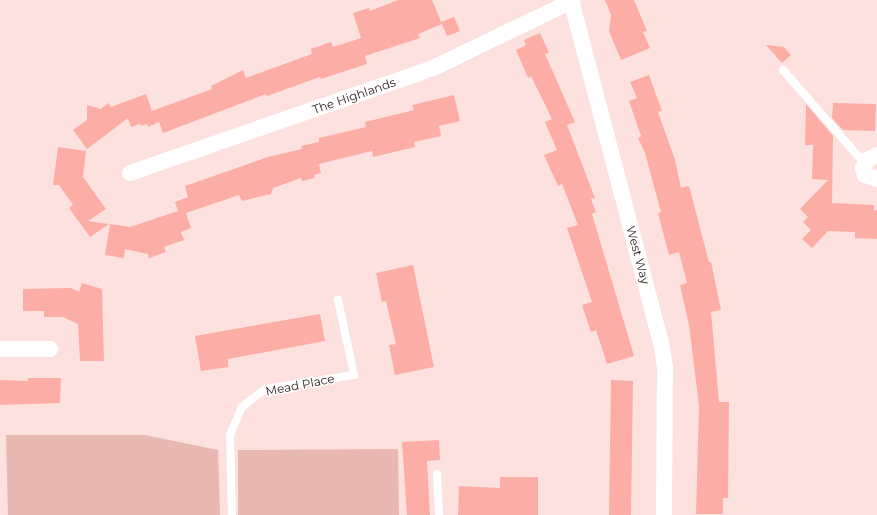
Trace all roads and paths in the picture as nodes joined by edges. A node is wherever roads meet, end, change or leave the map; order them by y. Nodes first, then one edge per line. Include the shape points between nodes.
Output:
1 (571, 1) edge
2 (783, 70) dead end
3 (870, 159) edge
4 (130, 173) dead end
5 (877, 179) edge
6 (338, 300) dead end
7 (0, 349) edge
8 (50, 349) dead end
9 (437, 474) dead end
10 (232, 515) edge
11 (439, 515) edge
12 (664, 515) edge

1 - 4 street, The Highlands via 431,69
1 - 12 street, West Way via 661,342 665,368
2 - 3 lane
3 - 5 street via 865,174
6 - 10 lane, Mead Place via 354,375 265,390 242,407 230,435
7 - 8 street
9 - 11 lane

